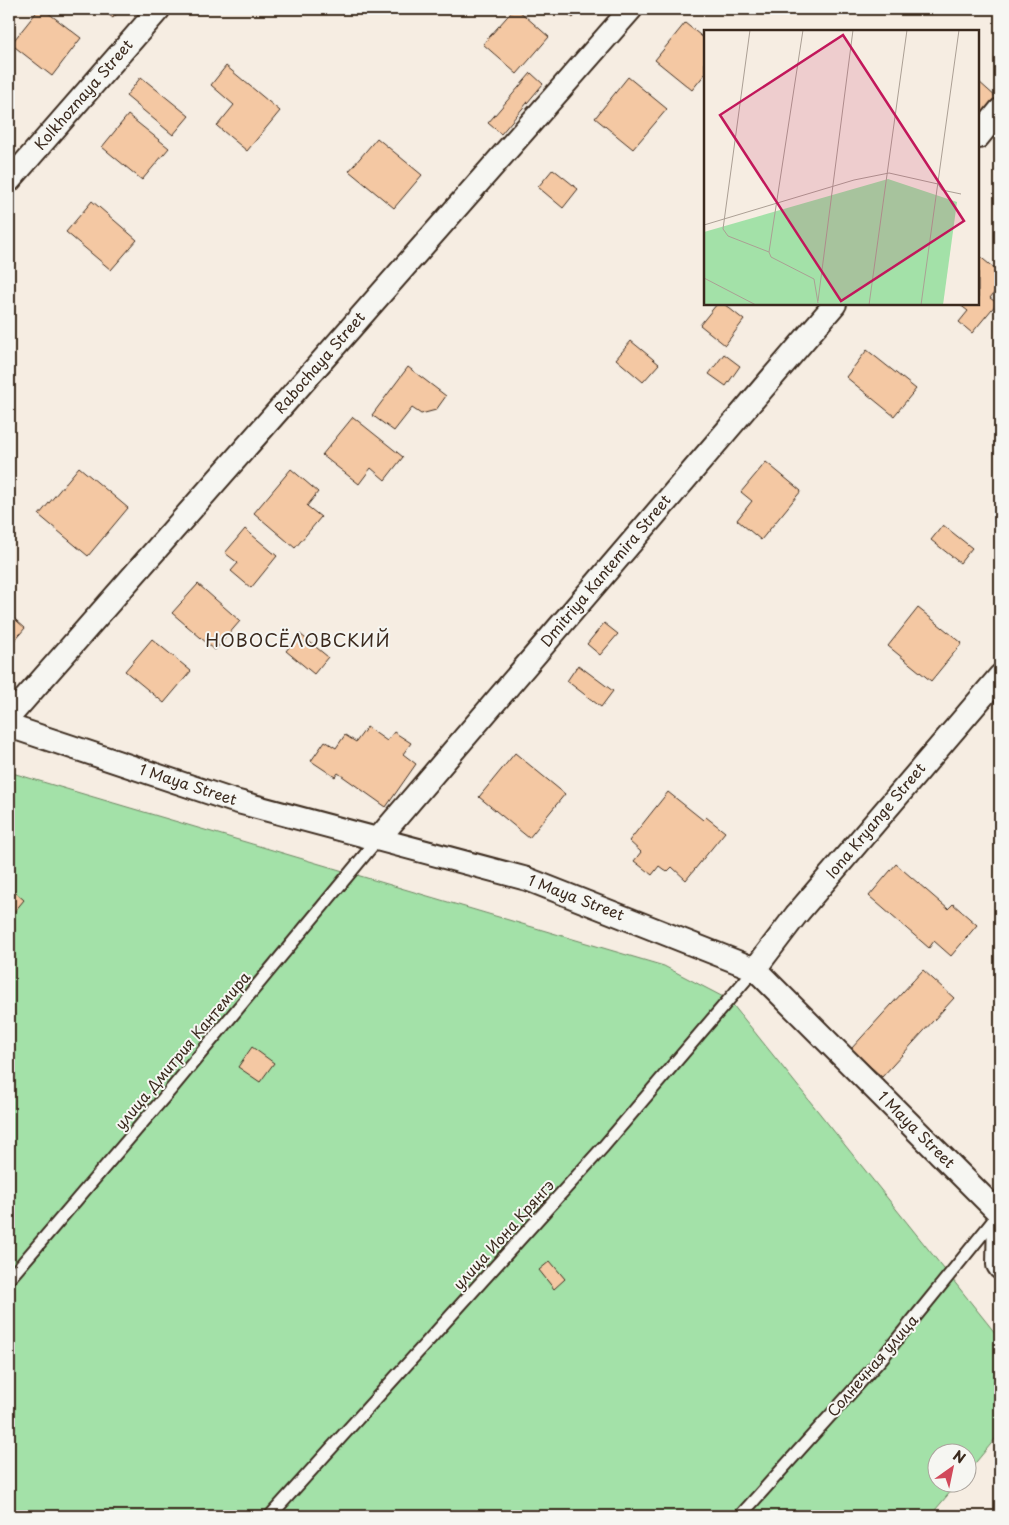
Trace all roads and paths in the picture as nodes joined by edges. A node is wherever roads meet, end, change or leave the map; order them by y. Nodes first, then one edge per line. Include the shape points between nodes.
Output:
1 (159, 9) edge
2 (631, 9) edge
3 (1000, 110) edge
4 (979, 136) edge
5 (9, 181) edge
6 (834, 305) edge
7 (1000, 676) edge
8 (9, 717) edge
9 (9, 726) edge
10 (378, 839) junction
11 (755, 969) junction
12 (1000, 1212) edge
13 (1000, 1268) edge
14 (9, 1279) edge
15 (270, 1516) edge
16 (740, 1516) edge

1 - 5 street, Kolkhoznaya Street
2 - 8 street, Rabochaya Street
3 - 4 street
6 - 10 street, Dmitriya Kantemira Street
7 - 11 street, Iona Kryange Street via 796,915
9 - 10 street, 1 Maya Street via 231,800
10 - 11 street, 1 Maya Street via 527,879
10 - 14 lane, улица Дмитрия Кантемира
11 - 12 street, 1 Maya Street
11 - 15 lane, улица Иона Крянгэ via 604,1146
12 - 13 street
12 - 16 lane, Солнечная улица via 882,1358

